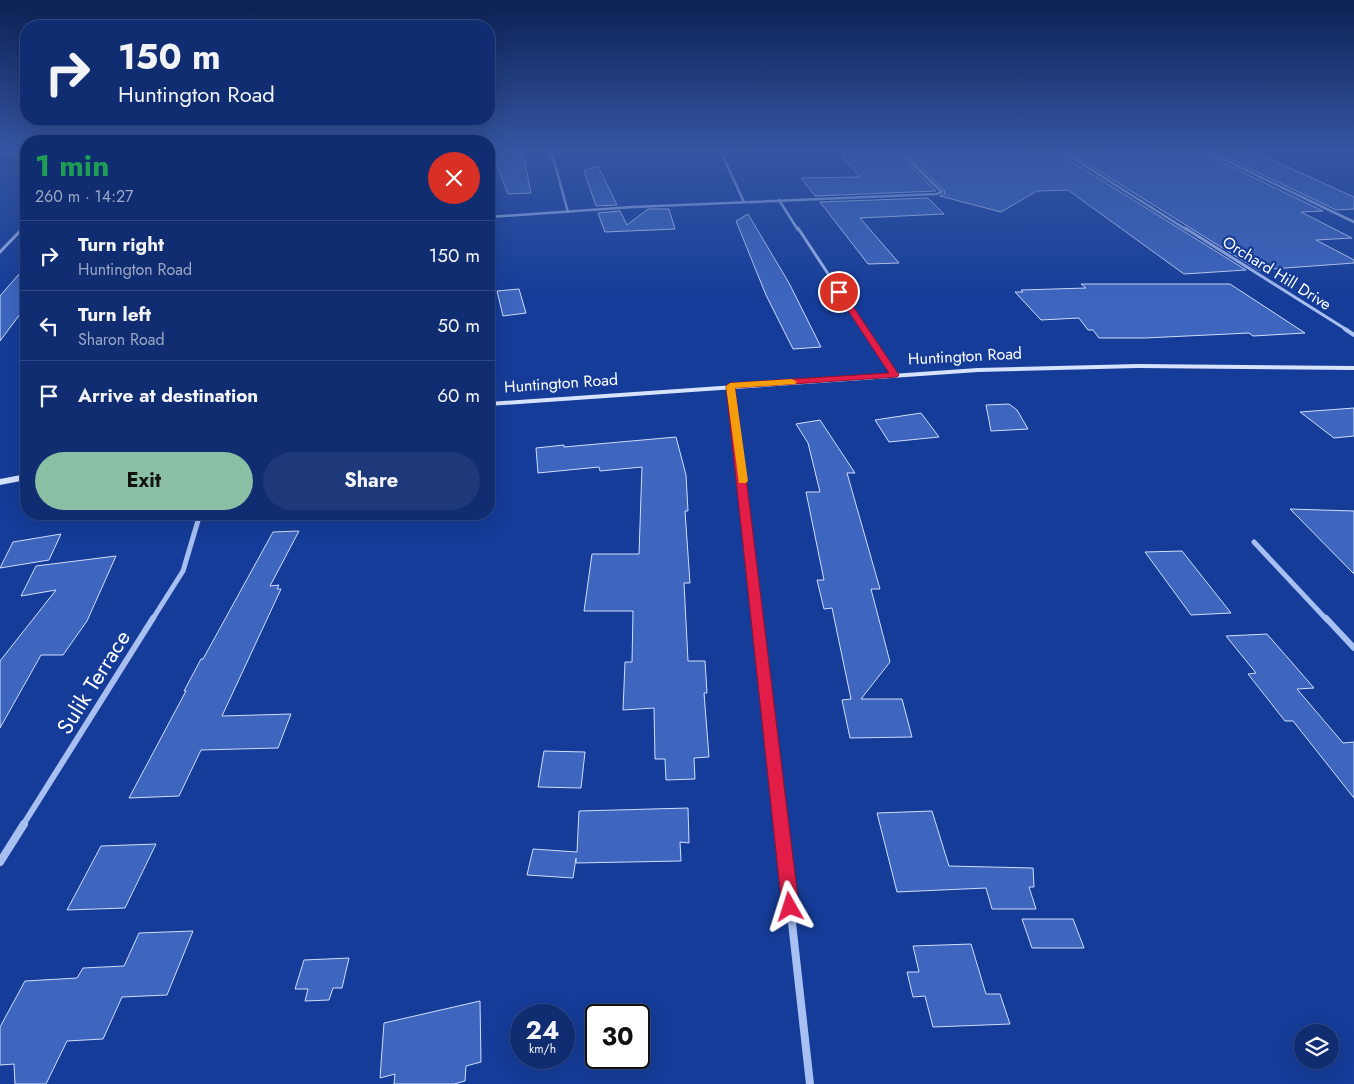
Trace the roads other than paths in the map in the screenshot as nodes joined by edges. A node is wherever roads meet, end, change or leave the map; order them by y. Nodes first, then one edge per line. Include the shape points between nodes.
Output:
1 (779, 200) edge
2 (565, 201) edge
3 (769, 201) edge
4 (1140, 201) edge
5 (1309, 201) edge
6 (744, 202) joint
7 (568, 212) junction
8 (495, 217) edge
9 (1354, 222) edge
10 (20, 231) edge
11 (0, 252) edge
12 (1354, 335) edge
13 (1354, 368) edge
14 (894, 375) junction
15 (730, 386) junction
16 (495, 404) edge
17 (20, 478) edge
18 (0, 482) edge
19 (198, 520) edge
20 (1254, 542) dead end
21 (1354, 648) edge
22 (0, 862) edge
23 (810, 1084) edge

1 - 14 street
2 - 7 street
3 - 6 street
4 - 12 street, Orchard Hill Drive
5 - 9 street
6 - 7 street
7 - 8 street
10 - 11 street
13 - 14 main road, Huntington Road via 1055,367
14 - 15 main road, Huntington Road
15 - 16 main road, Huntington Road
15 - 23 street
17 - 18 main road
19 - 22 street, Sulik Terrace via 183,571
20 - 21 street

